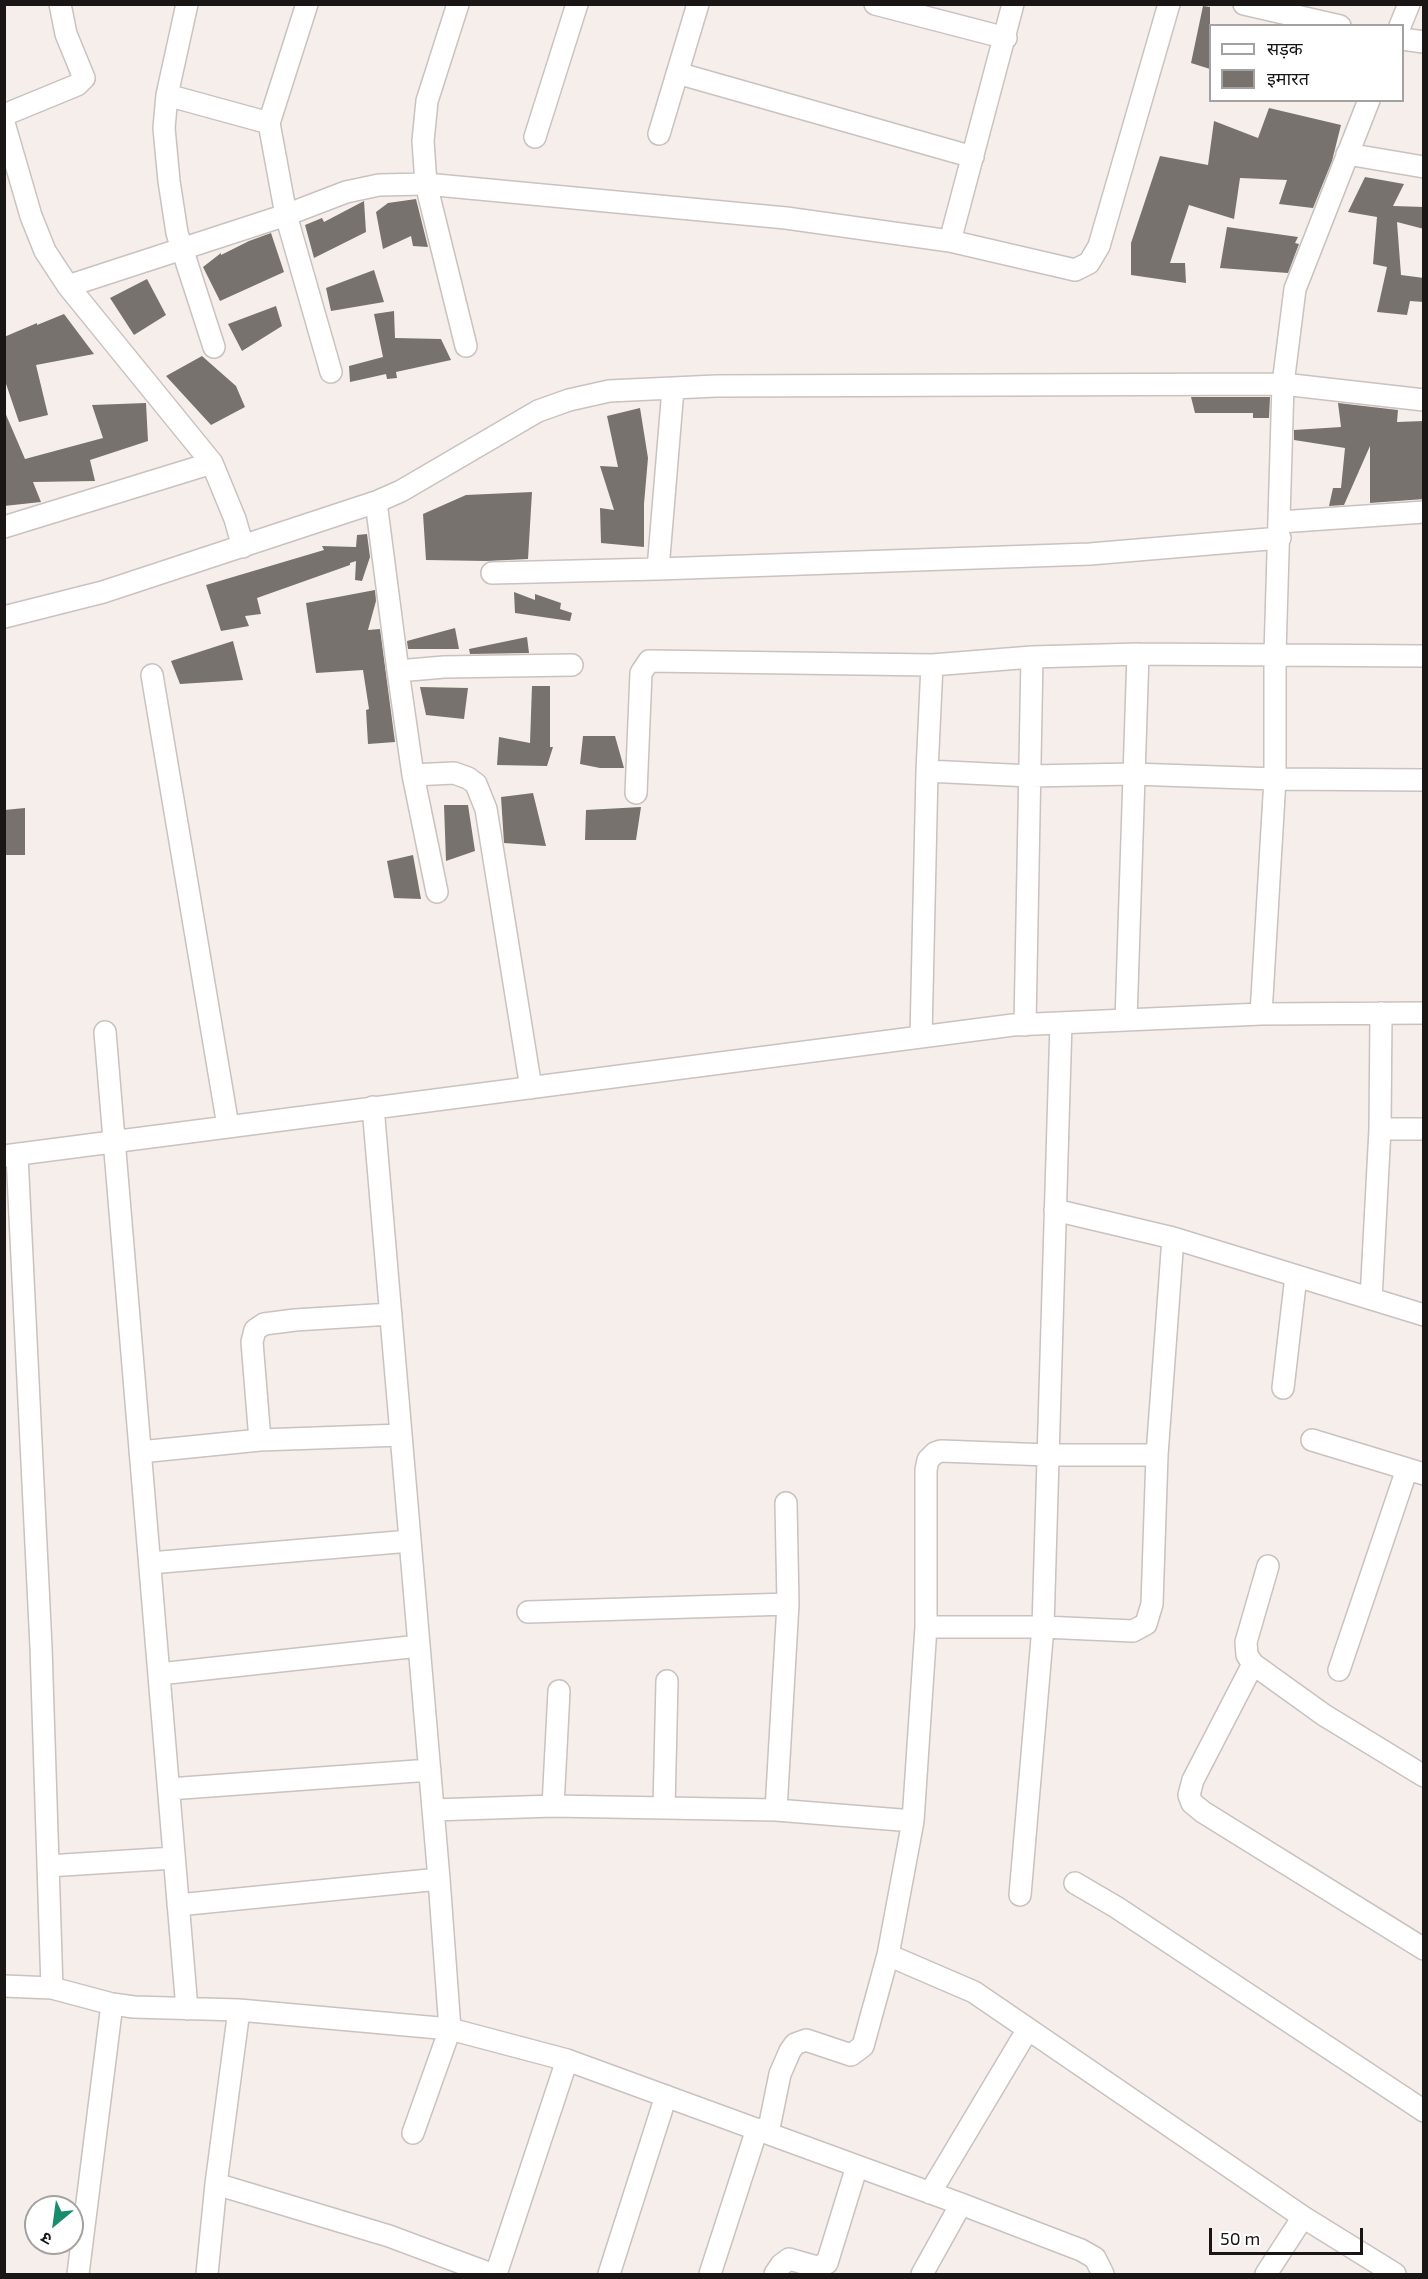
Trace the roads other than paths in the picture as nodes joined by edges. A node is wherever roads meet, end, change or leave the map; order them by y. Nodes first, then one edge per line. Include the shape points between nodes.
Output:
1 (60, 4) edge
2 (187, 4) edge
3 (307, 4) edge
4 (458, 4) edge
5 (578, 4) edge
6 (698, 4) edge
7 (875, 4) edge
8 (1013, 4) edge
9 (1169, 4) edge
10 (1244, 4) edge
11 (1409, 4) edge
12 (1331, 24) edge
13 (1401, 24) edge
14 (1006, 38) junction
15 (1404, 39) edge
16 (1424, 42) edge
17 (677, 73) junction
18 (167, 95) junction
19 (1368, 102) edge
20 (4, 115) edge
21 (4, 123) edge
22 (269, 123) junction
23 (659, 134) dead end
24 (535, 137) dead end
25 (1347, 154) junction
26 (973, 157) junction
27 (1424, 167) edge
28 (426, 184) junction
29 (286, 215) junction
30 (950, 242) junction
31 (182, 248) junction
32 (68, 286) junction
33 (466, 346) dead end
34 (214, 347) dead end
35 (331, 372) dead end
36 (1282, 384) junction
37 (673, 389) junction
38 (1424, 400) edge
39 (212, 463) junction
40 (376, 502) junction
41 (1424, 512) edge
42 (4, 526) edge
43 (1280, 530) junction
44 (243, 547) junction
45 (658, 569) junction
46 (492, 573) dead end
47 (4, 617) edge
48 (1138, 654) junction
49 (1275, 654) junction
50 (1424, 656) edge
51 (1032, 657) junction
52 (572, 665) dead end
53 (932, 665) junction
54 (398, 671) junction
55 (152, 675) dead end
56 (927, 771) junction
57 (1133, 774) junction
58 (413, 775) junction
59 (1029, 776) junction
60 (1275, 779) junction
61 (1424, 780) edge
62 (636, 793) dead end
63 (437, 892) dead end
64 (1381, 1013) junction
65 (1424, 1013) edge
66 (1261, 1014) junction
67 (1126, 1020) junction
68 (1061, 1023) junction
69 (1025, 1024) junction
70 (105, 1032) dead end
71 (921, 1037) junction
72 (531, 1088) junction
73 (374, 1107) junction
74 (228, 1126) junction
75 (1380, 1129) junction
76 (1424, 1129) edge
77 (114, 1142) junction
78 (11, 1155) edge
79 (1055, 1209) junction
80 (1173, 1238) junction
81 (1296, 1276) junction
82 (1371, 1299) junction
83 (391, 1314) junction
84 (1424, 1315) edge
85 (1283, 1388) dead end
86 (401, 1436) junction
87 (260, 1440) junction
88 (1312, 1440) dead end
89 (140, 1452) junction
90 (1048, 1455) junction
91 (1157, 1455) junction
92 (1415, 1472) edge
93 (786, 1503) dead end
94 (410, 1541) junction
95 (150, 1563) junction
96 (1268, 1566) dead end
97 (788, 1604) junction
98 (528, 1612) dead end
99 (926, 1627) junction
100 (1042, 1627) junction
101 (419, 1646) junction
102 (1253, 1664) junction
103 (1339, 1670) dead end
104 (159, 1674) junction
105 (667, 1681) dead end
106 (558, 1691) dead end
107 (430, 1770) junction
108 (1424, 1776) edge
109 (168, 1789) junction
110 (553, 1806) junction
111 (664, 1808) junction
112 (433, 1810) junction
113 (776, 1810) junction
114 (913, 1821) junction
115 (174, 1858) junction
116 (48, 1866) junction
117 (439, 1879) junction
118 (1075, 1883) dead end
119 (1020, 1895) dead end
120 (178, 1905) junction
121 (1424, 1949) edge
122 (888, 1954) junction
123 (4, 1986) edge
124 (52, 1988) junction
125 (112, 2004) junction
126 (187, 2009) junction
127 (239, 2010) junction
128 (450, 2029) junction
129 (1028, 2029) junction
130 (567, 2060) junction
131 (666, 2096) junction
132 (1424, 2111) edge
133 (762, 2131) junction
134 (413, 2133) dead end
135 (857, 2166) junction
136 (216, 2184) junction
137 (930, 2193) junction
138 (961, 2204) junction
139 (1303, 2217) junction
140 (78, 2274) edge
141 (207, 2274) edge
142 (491, 2274) edge
143 (496, 2274) edge
144 (609, 2274) edge
145 (710, 2274) edge
146 (775, 2274) edge
147 (922, 2274) edge
148 (1103, 2274) edge
149 (1266, 2274) edge
150 (1395, 2274) edge

1 - 20 street via 66,34 84,78 77,85
2 - 18 street
3 - 22 street
4 - 28 street via 427,101 423,141
5 - 24 street
6 - 17 street
7 - 14 street
8 - 14 street
9 - 30 street via 1099,246 1089,263 1075,270
10 - 12 street
11 - 13 street
14 - 26 street
15 - 16 street
17 - 23 street
17 - 26 street
18 - 22 street
18 - 31 street via 164,128 169,181
19 - 25 street
21 - 32 street via 31,216 45,251
22 - 29 street
25 - 27 street
25 - 36 street via 1295,289
26 - 30 street
28 - 29 street via 379,185 346,192
28 - 30 street via 786,218
28 - 33 street
29 - 31 street
29 - 35 street
31 - 32 street
31 - 34 street
32 - 39 street
36 - 37 street
36 - 38 street
36 - 43 street
37 - 40 street via 609,391 537,411
37 - 45 street
39 - 42 street
39 - 44 street
40 - 44 street
40 - 54 street
41 - 43 street
43 - 45 street via 1090,554
43 - 49 street
44 - 47 street via 103,592
45 - 46 street
48 - 49 street
48 - 51 street
48 - 57 street
49 - 50 street
49 - 60 street
51 - 53 street
51 - 59 street
52 - 54 street
53 - 56 street
53 - 62 street via 649,661 641,673
54 - 58 street
55 - 74 street
56 - 59 street
56 - 71 street
57 - 59 street
57 - 60 street
57 - 67 street
58 - 63 street
58 - 72 street via 454,773 473,780 479,790 486,809
59 - 69 street
60 - 61 street
60 - 66 street
64 - 65 street
64 - 66 street
64 - 75 street
66 - 67 street
67 - 68 street
68 - 69 street
68 - 79 street
69 - 71 street
70 - 77 street
71 - 72 street
72 - 73 street
73 - 74 street
73 - 83 street
74 - 77 street
75 - 76 street
75 - 82 street
77 - 78 street
77 - 89 street
78 - 116 street via 41,1647
79 - 80 street
79 - 90 street
80 - 81 street
80 - 91 street
81 - 82 street
81 - 85 street
82 - 84 street
83 - 86 street
83 - 87 street via 295,1320 264,1324 255,1330 252,1342
86 - 87 street
86 - 94 street
87 - 89 street
88 - 92 street
89 - 95 street
90 - 91 street
90 - 99 street via 941,1451 928,1460
90 - 100 street
91 - 100 street via 1152,1604 1146,1624 1133,1631
92 - 103 street
93 - 97 street
94 - 95 street
94 - 101 street
95 - 104 street
96 - 102 street via 1246,1642
97 - 98 street
97 - 113 street
99 - 100 street
99 - 114 street
100 - 119 street
101 - 104 street
101 - 107 street
102 - 108 street via 1324,1715
102 - 121 street via 1193,1780 1189,1796 1192,1803
104 - 109 street
105 - 111 street
106 - 110 street
107 - 109 street
107 - 112 street
109 - 115 street
110 - 111 street
110 - 112 street
111 - 113 street
112 - 117 street
113 - 114 street
114 - 122 street
115 - 116 street
115 - 120 street
116 - 124 street
117 - 120 street
117 - 128 street
118 - 132 street
120 - 126 street
122 - 129 street via 974,1992
122 - 133 street via 863,2046 851,2055 806,2040 795,2044 780,2074
123 - 124 street
124 - 125 street
125 - 126 street
125 - 140 street
126 - 127 street
127 - 128 street
127 - 136 street
128 - 130 street
128 - 134 street
129 - 137 street
129 - 139 street
130 - 131 street
130 - 143 street
131 - 133 street
131 - 144 street
133 - 135 street
133 - 145 street
135 - 137 street
135 - 146 street via 827,2263 817,2267 789,2259
136 - 141 street
136 - 142 street via 389,2236
137 - 138 street
138 - 147 street
138 - 148 street via 1081,2250 1095,2258
139 - 149 street
139 - 150 street

